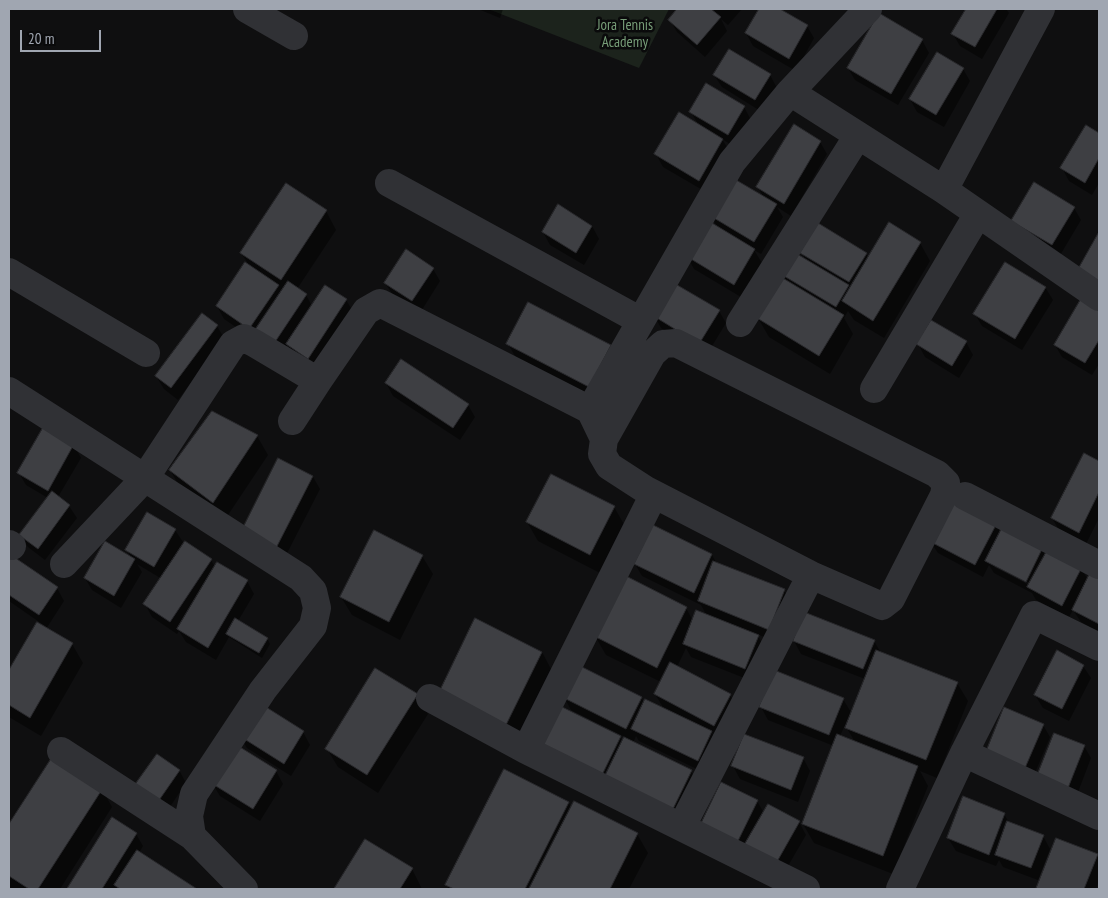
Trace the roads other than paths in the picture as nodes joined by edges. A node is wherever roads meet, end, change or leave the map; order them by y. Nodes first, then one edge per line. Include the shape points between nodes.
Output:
1 (247, 9) edge
2 (868, 9) edge
3 (1040, 9) edge
4 (294, 36) dead end
5 (790, 92) junction
6 (857, 137) junction
7 (389, 183) dead end
8 (944, 190) junction
9 (978, 214) junction
10 (9, 272) edge
11 (1099, 297) edge
12 (641, 321) junction
13 (740, 323) dead end
14 (146, 353) dead end
15 (318, 380) junction
16 (874, 389) dead end
17 (9, 391) edge
18 (590, 410) junction
19 (292, 421) dead end
20 (604, 439) junction
21 (145, 478) junction
22 (654, 494) junction
23 (965, 496) dead end
24 (64, 564) dead end
25 (1099, 565) edge
26 (811, 575) junction
27 (1099, 647) edge
28 (430, 698) dead end
29 (526, 750) junction
30 (61, 751) dead end
31 (964, 753) junction
32 (1099, 816) edge
33 (682, 826) junction
34 (192, 836) junction
35 (241, 888) edge
36 (806, 889) edge
37 (900, 889) edge

1 - 4 street
2 - 5 street
3 - 8 street
5 - 6 street
5 - 12 street via 732,162
6 - 8 street
6 - 13 street
7 - 12 street
8 - 9 street
9 - 11 street
9 - 16 street
10 - 14 street
12 - 18 street
15 - 18 street via 366,311 380,303
15 - 19 street
15 - 21 street via 244,338 233,344
17 - 21 street
18 - 20 street
20 - 22 street via 602,454 609,466
20 - 26 street via 652,354 663,344 676,343 937,474 946,483 944,495 891,599 882,606
21 - 24 street
21 - 34 street via 301,578 313,591 316,608 313,626 263,690 194,794 189,816
22 - 26 street
22 - 29 street
23 - 25 street
26 - 33 street
27 - 31 street via 1034,615
28 - 29 street
29 - 33 street
30 - 34 street
31 - 32 street
31 - 37 street
33 - 36 street
34 - 35 street

